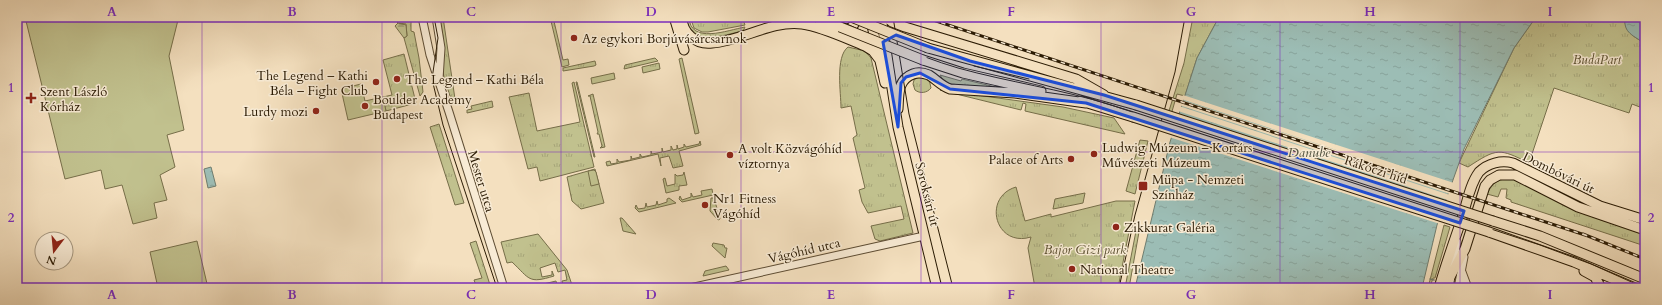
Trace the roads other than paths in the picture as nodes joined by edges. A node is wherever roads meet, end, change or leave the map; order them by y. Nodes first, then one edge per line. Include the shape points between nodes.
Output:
1 (422, 17) edge
2 (436, 17) edge
3 (674, 17) edge
4 (682, 17) edge
5 (815, 17) edge
6 (851, 17) edge
7 (859, 17) edge
8 (870, 17) edge
9 (881, 17) edge
10 (886, 17) edge
11 (828, 32) junction
12 (928, 34) junction
13 (883, 42) junction
14 (680, 50) dead end
15 (879, 59) junction
16 (439, 81) junction
17 (1104, 95) junction
18 (1086, 103) junction
19 (894, 105) junction
20 (898, 127) junction
21 (1645, 220) edge
22 (1633, 226) junction
23 (1645, 226) edge
24 (1458, 230) junction
25 (1645, 230) edge
26 (924, 236) junction
27 (1570, 248) junction
28 (1465, 249) junction
29 (1551, 254) junction
30 (1461, 268) junction
31 (1645, 272) edge
32 (1451, 276) junction
33 (1645, 279) edge
34 (1458, 287) edge
35 (504, 288) edge
36 (690, 288) edge
37 (937, 288) edge
38 (1440, 288) edge
39 (1448, 288) edge
40 (1467, 288) edge
41 (1601, 288) edge
42 (1634, 288) edge

1 - 16 street, Mester utca via 430,55
2 - 16 street, Mester utca via 442,48
3 - 14 main road
4 - 11 main road via 689,36 697,41 712,43 794,24
5 - 18 main road, bridge via 922,60 970,75
6 - 17 main road, bridge via 928,48 970,61
7 - 11 main road via 856,24 848,29
8 - 15 main road, Soroksári út
9 - 13 main road, Soroksári út
10 - 12 main road via 895,23
11 - 15 main road via 865,46
12 - 13 main road via 900,34
12 - 17 main road via 1076,79
13 - 15 main road
13 - 19 main road, Soroksári út
15 - 19 main road, Soroksári út via 885,86
16 - 35 street, Mester utca
17 - 27 main road, Rákóczi híd, bridge via 1493,220
18 - 20 main road via 1015,93 950,89 928,75 916,73 901,83
18 - 29 main road, Rákóczi híd, bridge
19 - 20 main road, Soroksári út
20 - 26 main road, Soroksári út
21 - 24 main road, Dombóvári út via 1596,204 1513,163 1506,162 1494,163 1483,169 1475,180
22 - 23 main road
22 - 25 main road, Dombóvári út
22 - 28 main road, Dombóvári út via 1578,207 1515,175 1499,175 1487,183 1483,191
24 - 32 street
24 - 38 main road, Dombóvári út
26 - 36 street, Vágóhíd utca
26 - 37 main road, Soroksári út
27 - 31 main road
27 - 33 main road
28 - 30 street
28 - 32 main road
29 - 41 main road via 1589,273
29 - 42 main road
30 - 34 street
30 - 40 street
32 - 39 main road
34 - 39 street
34 - 40 street

